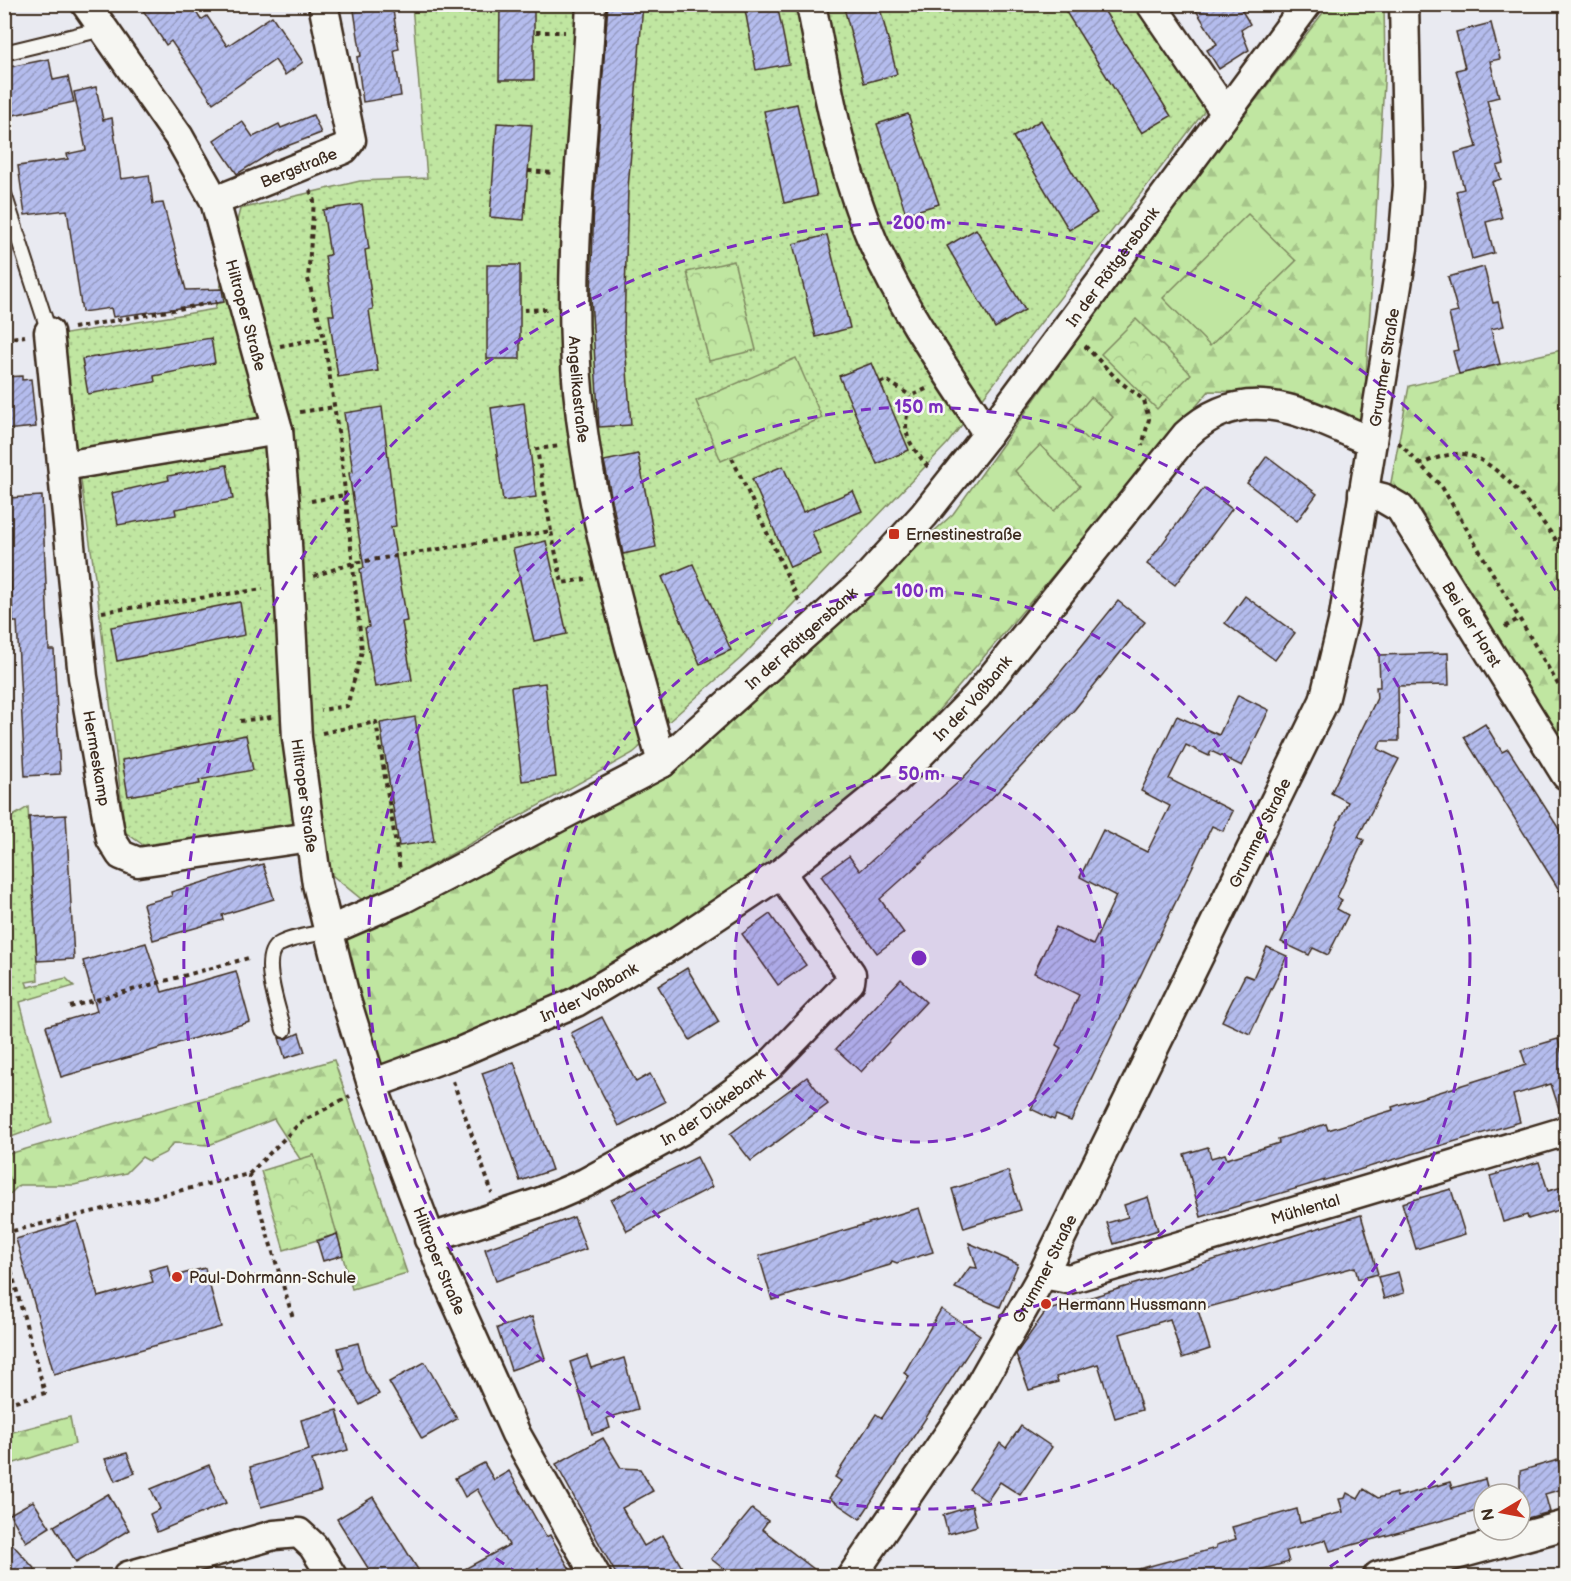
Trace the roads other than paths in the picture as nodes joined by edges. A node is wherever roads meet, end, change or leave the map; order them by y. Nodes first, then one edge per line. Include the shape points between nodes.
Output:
1 (86, 4) edge
2 (323, 4) edge
3 (591, 4) edge
4 (811, 4) edge
5 (1151, 4) edge
6 (1307, 4) edge
7 (1404, 4) edge
8 (103, 29) junction
9 (4, 53) edge
10 (1225, 112) junction
11 (4, 194) edge
12 (215, 201) junction
13 (49, 332) joint
14 (277, 423) junction
15 (988, 434) junction
16 (1372, 442) junction
17 (64, 466) junction
18 (1363, 493) junction
19 (662, 763) junction
20 (1566, 775) edge
21 (310, 837) junction
22 (782, 873) junction
23 (328, 931) junction
24 (284, 1030) dead end
25 (372, 1084) junction
26 (1566, 1131) edge
27 (429, 1239) junction
28 (1043, 1274) junction
29 (1566, 1525) edge
30 (128, 1576) edge
31 (332, 1576) edge
32 (596, 1576) edge
33 (852, 1576) edge
34 (1378, 1576) edge

1 - 8 street, Hiltroper Straße
2 - 12 street, Bergstraße via 351,140 344,149
3 - 19 street, Angelikastraße via 574,309 578,390 611,574
4 - 15 street via 835,126 852,187 874,243 901,297
5 - 10 street
6 - 10 street, In der Röttgersbank
7 - 16 street, Grummer Straße via 1407,206
8 - 9 lane
8 - 12 street, Hiltroper Straße via 179,137
10 - 15 street, In der Röttgersbank
11 - 13 lane, Hermeskamp
12 - 14 street, Hiltroper Straße
13 - 17 street, Hermeskamp
14 - 17 street
14 - 21 street, Hiltroper Straße via 285,505 295,726
15 - 19 street, In der Röttgersbank via 863,582
16 - 18 street, Grummer Straße
16 - 22 street, In der Voßbank via 1273,404 1243,404 1200,421 977,696 895,780
17 - 21 street, Hermeskamp via 83,677 111,839 121,855 138,862
18 - 20 street, Bei der Horst via 1400,508
18 - 28 street, Grummer Straße via 1343,622 1324,701
19 - 23 street, In der Röttgersbank via 404,898
21 - 23 street, Hiltroper Straße
22 - 25 street, In der Voßbank via 576,1002
22 - 27 street, In der Dickebank via 851,974 850,982 768,1067 682,1131 585,1183
23 - 24 lane via 279,945 272,951 268,963
23 - 25 street, Hiltroper Straße
25 - 27 street, Hiltroper Straße
26 - 28 street, Mühlental via 1069,1279
27 - 32 street, Hiltroper Straße via 516,1434
28 - 33 street, Grummer Straße via 968,1406
29 - 34 street
30 - 31 street via 274,1535 299,1533 313,1546

